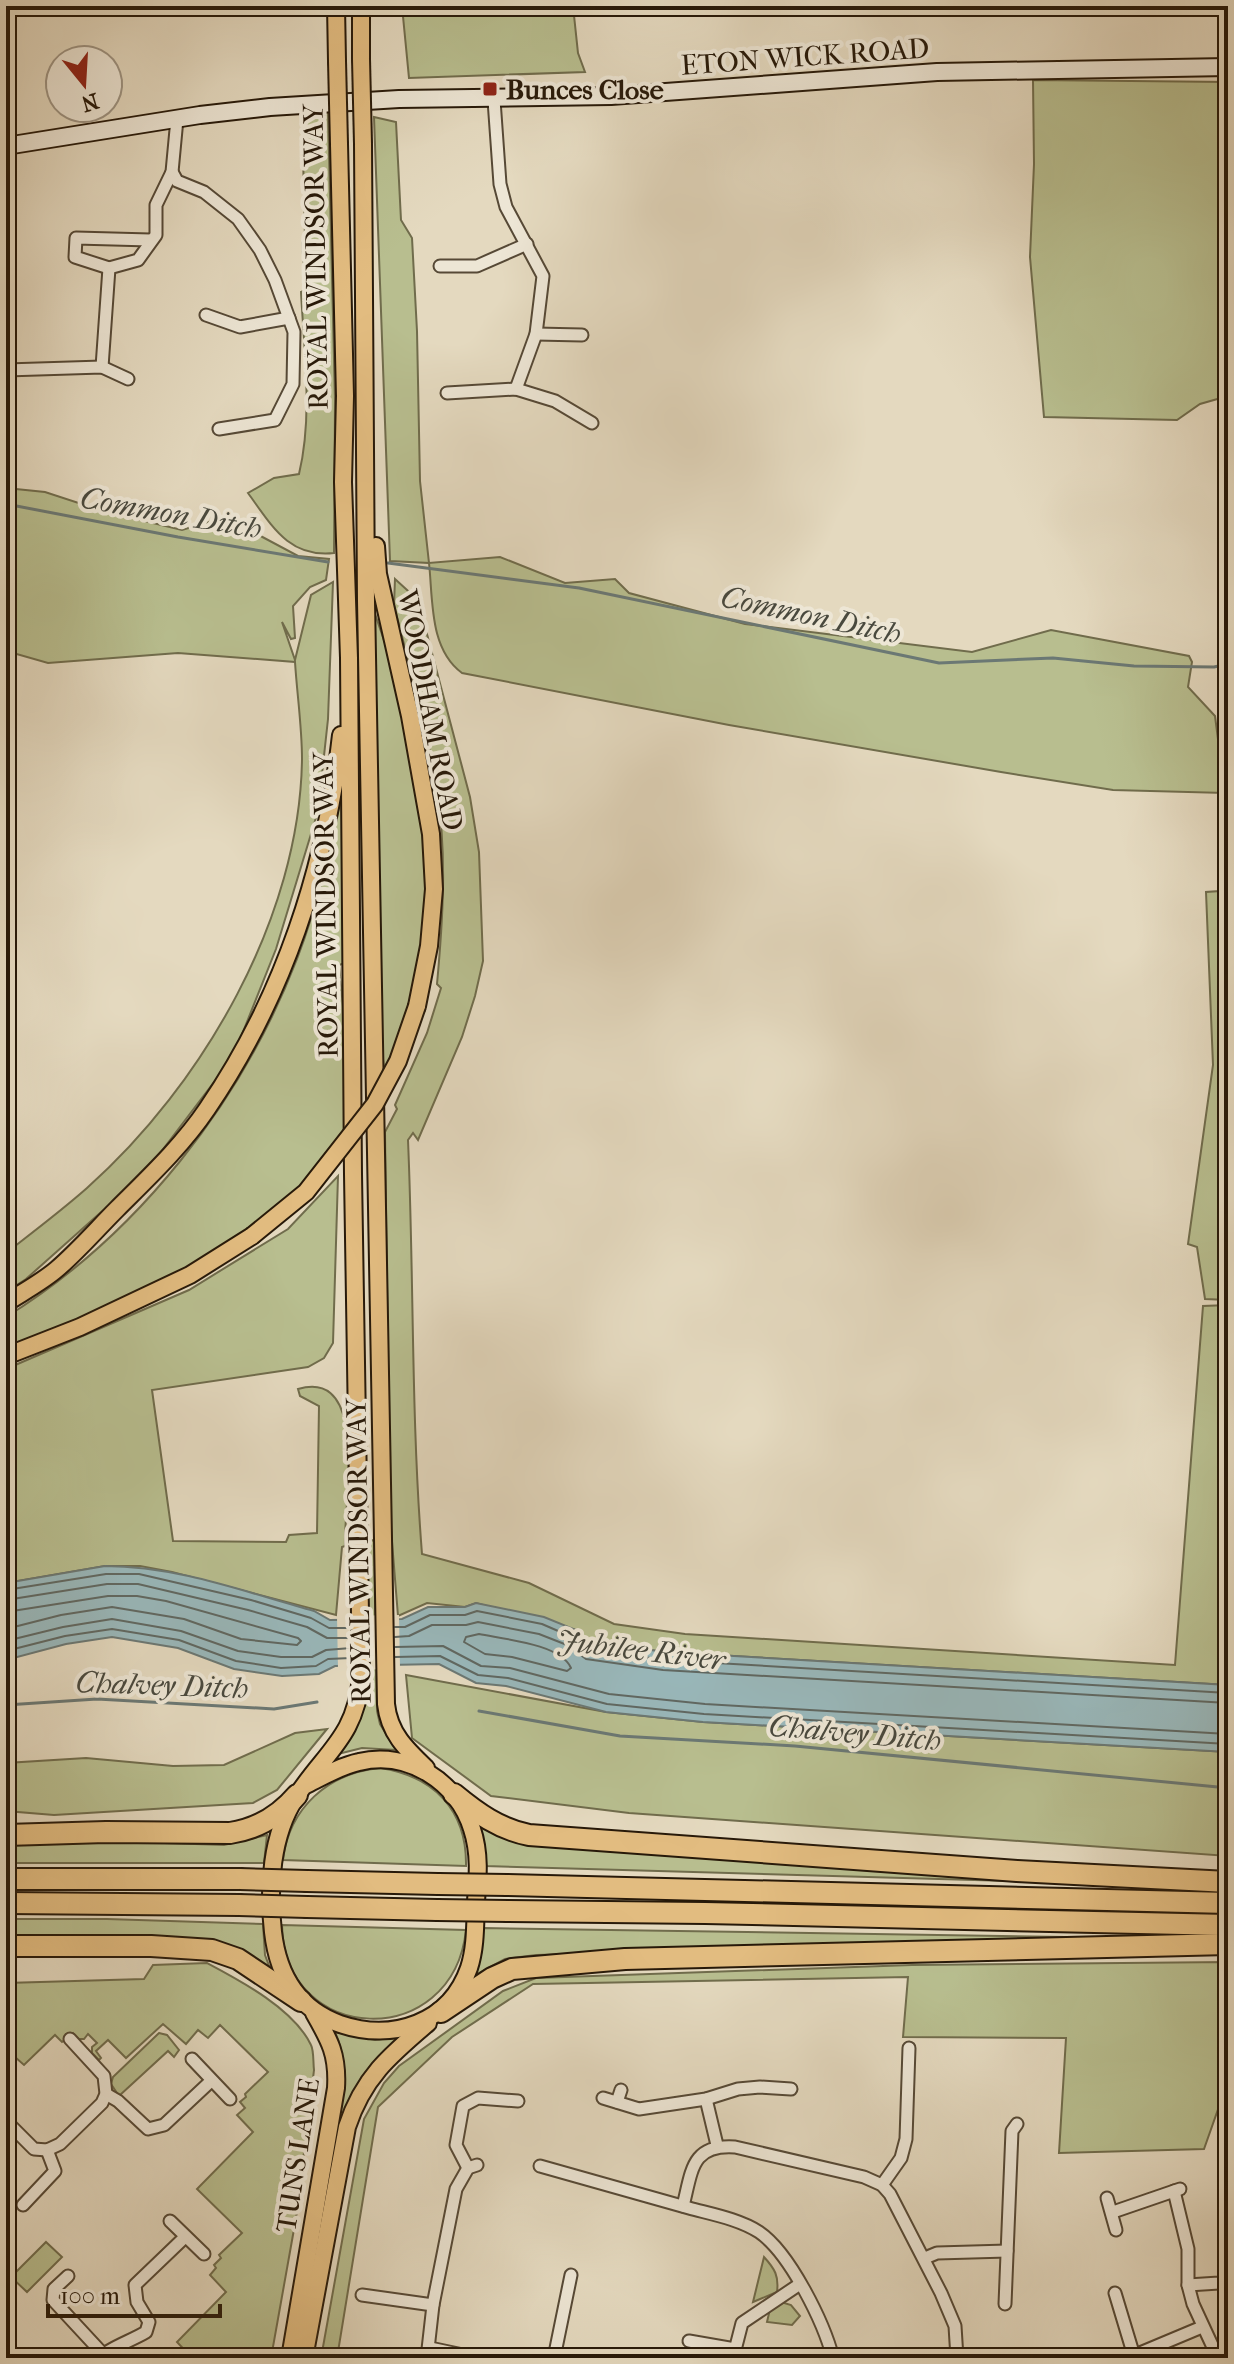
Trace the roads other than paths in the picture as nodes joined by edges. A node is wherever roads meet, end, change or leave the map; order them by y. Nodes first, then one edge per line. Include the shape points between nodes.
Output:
1 (336, 6) edge
2 (361, 6) edge
3 (1228, 67) edge
4 (494, 100) junction
5 (177, 119) junction
6 (6, 146) edge
7 (172, 172) junction
8 (150, 240) junction
9 (527, 244) junction
10 (440, 266) dead end
11 (109, 268) junction
12 (206, 315) dead end
13 (289, 318) junction
14 (536, 334) junction
15 (582, 335) dead end
16 (102, 367) junction
17 (6, 370) edge
18 (128, 379) dead end
19 (516, 389) junction
20 (447, 393) dead end
21 (592, 423) dead end
22 (219, 429) dead end
23 (371, 528) junction
24 (349, 658) junction
25 (6, 1303) edge
26 (6, 1356) edge
27 (438, 1779) junction
28 (300, 1791) junction
29 (454, 1794) junction
30 (6, 1835) edge
31 (6, 1879) edge
32 (1228, 1882) edge
33 (6, 1903) edge
34 (1228, 1903) edge
35 (1228, 1925) edge
36 (1228, 1944) edge
37 (6, 1946) edge
38 (307, 2007) junction
39 (439, 2013) junction
40 (70, 2039) dead end
41 (909, 2048) dead end
42 (192, 2059) dead end
43 (211, 2081) junction
44 (791, 2089) dead end
45 (106, 2094) junction
46 (603, 2098) dead end
47 (230, 2099) dead end
48 (706, 2099) junction
49 (509, 2105) dead end
50 (6, 2121) edge
51 (1017, 2124) dead end
52 (717, 2145) junction
53 (47, 2150) junction
54 (540, 2166) dead end
55 (882, 2185) junction
56 (1107, 2198) dead end
57 (23, 2205) dead end
58 (683, 2206) junction
59 (1113, 2212) junction
60 (170, 2221) dead end
61 (1116, 2230) dead end
62 (185, 2237) junction
63 (1007, 2251) junction
64 (204, 2254) dead end
65 (925, 2258) junction
66 (571, 2275) dead end
67 (68, 2276) dead end
68 (1228, 2280) edge
69 (800, 2284) junction
70 (1188, 2285) junction
71 (362, 2295) dead end
72 (1121, 2299) dead end
73 (1005, 2304) dead end
74 (433, 2305) junction
75 (1202, 2327) junction
76 (689, 2341) dead end
77 (429, 2353) edge
78 (734, 2354) edge
79 (101, 2356) edge
80 (1131, 2357) edge
81 (290, 2358) edge
82 (304, 2358) edge
83 (477, 2358) edge
84 (554, 2358) edge
85 (833, 2358) edge
86 (957, 2358) edge
87 (1218, 2358) edge

1 - 24 main road, ROYAL WINDSOR WAY, bridge
2 - 23 main road, ROYAL WINDSOR WAY, bridge
3 - 4 main road, ETON WICK ROAD via 937,72
4 - 5 main road, ETON WICK ROAD via 399,99
4 - 9 street via 500,184
5 - 6 main road, ETON WICK ROAD
5 - 7 street
7 - 8 street via 156,205 156,235
7 - 13 street via 177,181 204,192 238,219 265,260
8 - 11 street via 138,260
8 - 11 street via 76,238 75,257
9 - 10 street via 477,266
9 - 14 street via 543,276
11 - 16 street
12 - 13 street via 240,327
13 - 22 street via 294,332 293,384 275,420
14 - 15 street
14 - 19 street
16 - 17 street
16 - 18 street
19 - 20 street
19 - 21 street via 555,401
23 - 26 main road, WOODHAM ROAD, bridge via 431,834 434,889 417,1006 398,1061 375,1104 306,1192 252,1236 190,1275
23 - 27 main road, ROYAL WINDSOR WAY via 366,601 387,1713 404,1746
24 - 25 main road via 324,844 276,984 246,1045 206,1111 153,1174 56,1270
24 - 28 main road, ROYAL WINDSOR WAY via 361,1677 345,1733
27 - 28 main road via 412,1765 378,1759 347,1765
27 - 29 main road
28 - 30 highway via 267,1821 230,1833
28 - 38 main road via 276,1843 273,1931 278,1959
29 - 32 highway via 488,1820 529,1835
29 - 39 main road via 472,1828 478,1866 470,1964
31 - 34 highway, bridge via 240,1879
33 - 35 highway, bridge
36 - 39 highway via 536,1965 502,1973
37 - 38 highway via 212,1950 248,1965
38 - 39 main road via 373,2031 414,2025
38 - 81 main road, TUNS LANE via 331,2043 336,2088
39 - 82 main road, TUNS LANE via 374,2071 353,2108
40 - 45 street via 104,2076
41 - 55 street via 906,2139 901,2158
42 - 43 street
43 - 45 street via 164,2125 148,2129
43 - 47 street
44 - 48 street via 738,2089
45 - 53 street via 60,2144
46 - 48 street via 619,2096 639,2109
48 - 52 street
49 - 74 street via 478,2098 463,2106 456,2145 473,2167 456,2189
50 - 53 street via 34,2149
51 - 63 street via 1012,2131
52 - 55 street
52 - 58 street via 701,2153 693,2167
53 - 57 street via 55,2171
54 - 58 street
55 - 65 street
56 - 59 street
58 - 69 street via 759,2232
59 - 61 street
59 - 70 street via 1177,2190 1188,2249
60 - 62 street
62 - 64 street
62 - 79 street via 135,2285 137,2302 149,2322 146,2332
63 - 65 street
63 - 73 street
65 - 86 street via 955,2326
66 - 84 street
67 - 79 street via 54,2289 53,2300
68 - 70 street
69 - 78 street via 742,2323
69 - 85 street via 827,2333
70 - 75 street
71 - 74 street
72 - 80 street
74 - 77 street
75 - 80 street
75 - 87 street
76 - 78 street
77 - 83 street

